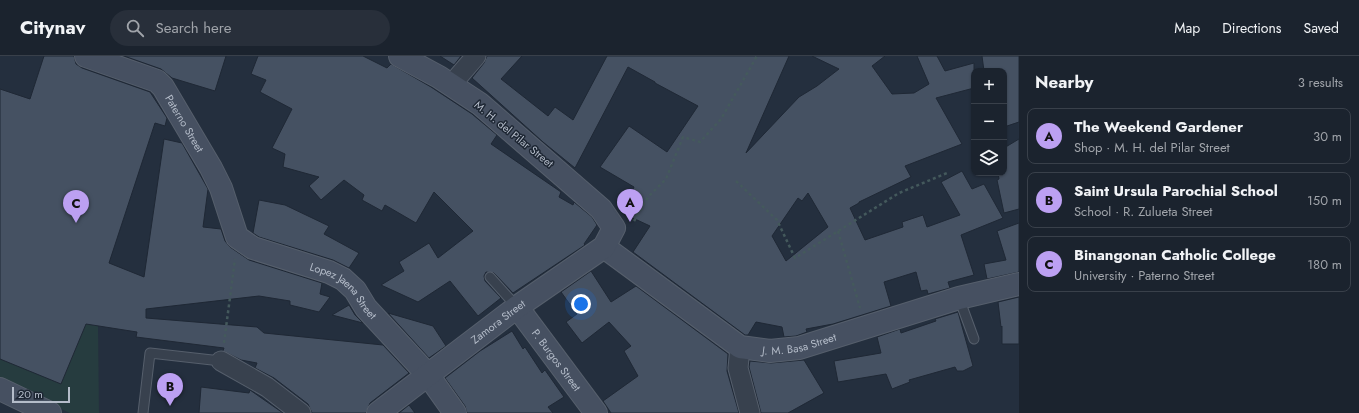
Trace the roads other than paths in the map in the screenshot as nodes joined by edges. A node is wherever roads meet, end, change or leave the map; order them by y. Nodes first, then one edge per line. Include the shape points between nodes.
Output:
1 (86, 56) edge
2 (400, 56) edge
3 (476, 56) edge
4 (451, 85) junction
5 (614, 228) joint
6 (237, 237) joint
7 (604, 247) junction
8 (490, 277) dead end
9 (1019, 284) edge
10 (958, 298) junction
11 (517, 307) junction
12 (974, 339) dead end
13 (740, 347) junction
14 (222, 362) joint
15 (428, 375) junction
16 (0, 389) edge
17 (50, 413) edge
18 (143, 413) edge
19 (301, 413) edge
20 (378, 413) edge
21 (455, 413) edge
22 (596, 413) edge
23 (750, 413) edge

1 - 6 street, Paterno Street via 157,81 163,87 211,168
2 - 4 street, M. H. del Pilar Street
3 - 4 street
4 - 5 street, M. H. del Pilar Street via 480,104 601,208
5 - 7 street, Zamora Street
6 - 15 street, Lopez Jaena Street via 253,248 329,272 343,279 355,290 366,308
7 - 11 street, Zamora Street
7 - 13 street, J. M. Basa Street
8 - 11 lane
9 - 10 street, J. M. Basa Street
10 - 12 lane
10 - 13 street, J. M. Basa Street via 799,348 770,351
11 - 15 street, Zamora Street
11 - 22 street, P. Burgos Street
13 - 23 street via 738,368
14 - 18 lane via 150,353
14 - 19 street via 267,387
15 - 20 street, Zamora Street
15 - 21 street, Lopez Jaena Street
16 - 17 street

